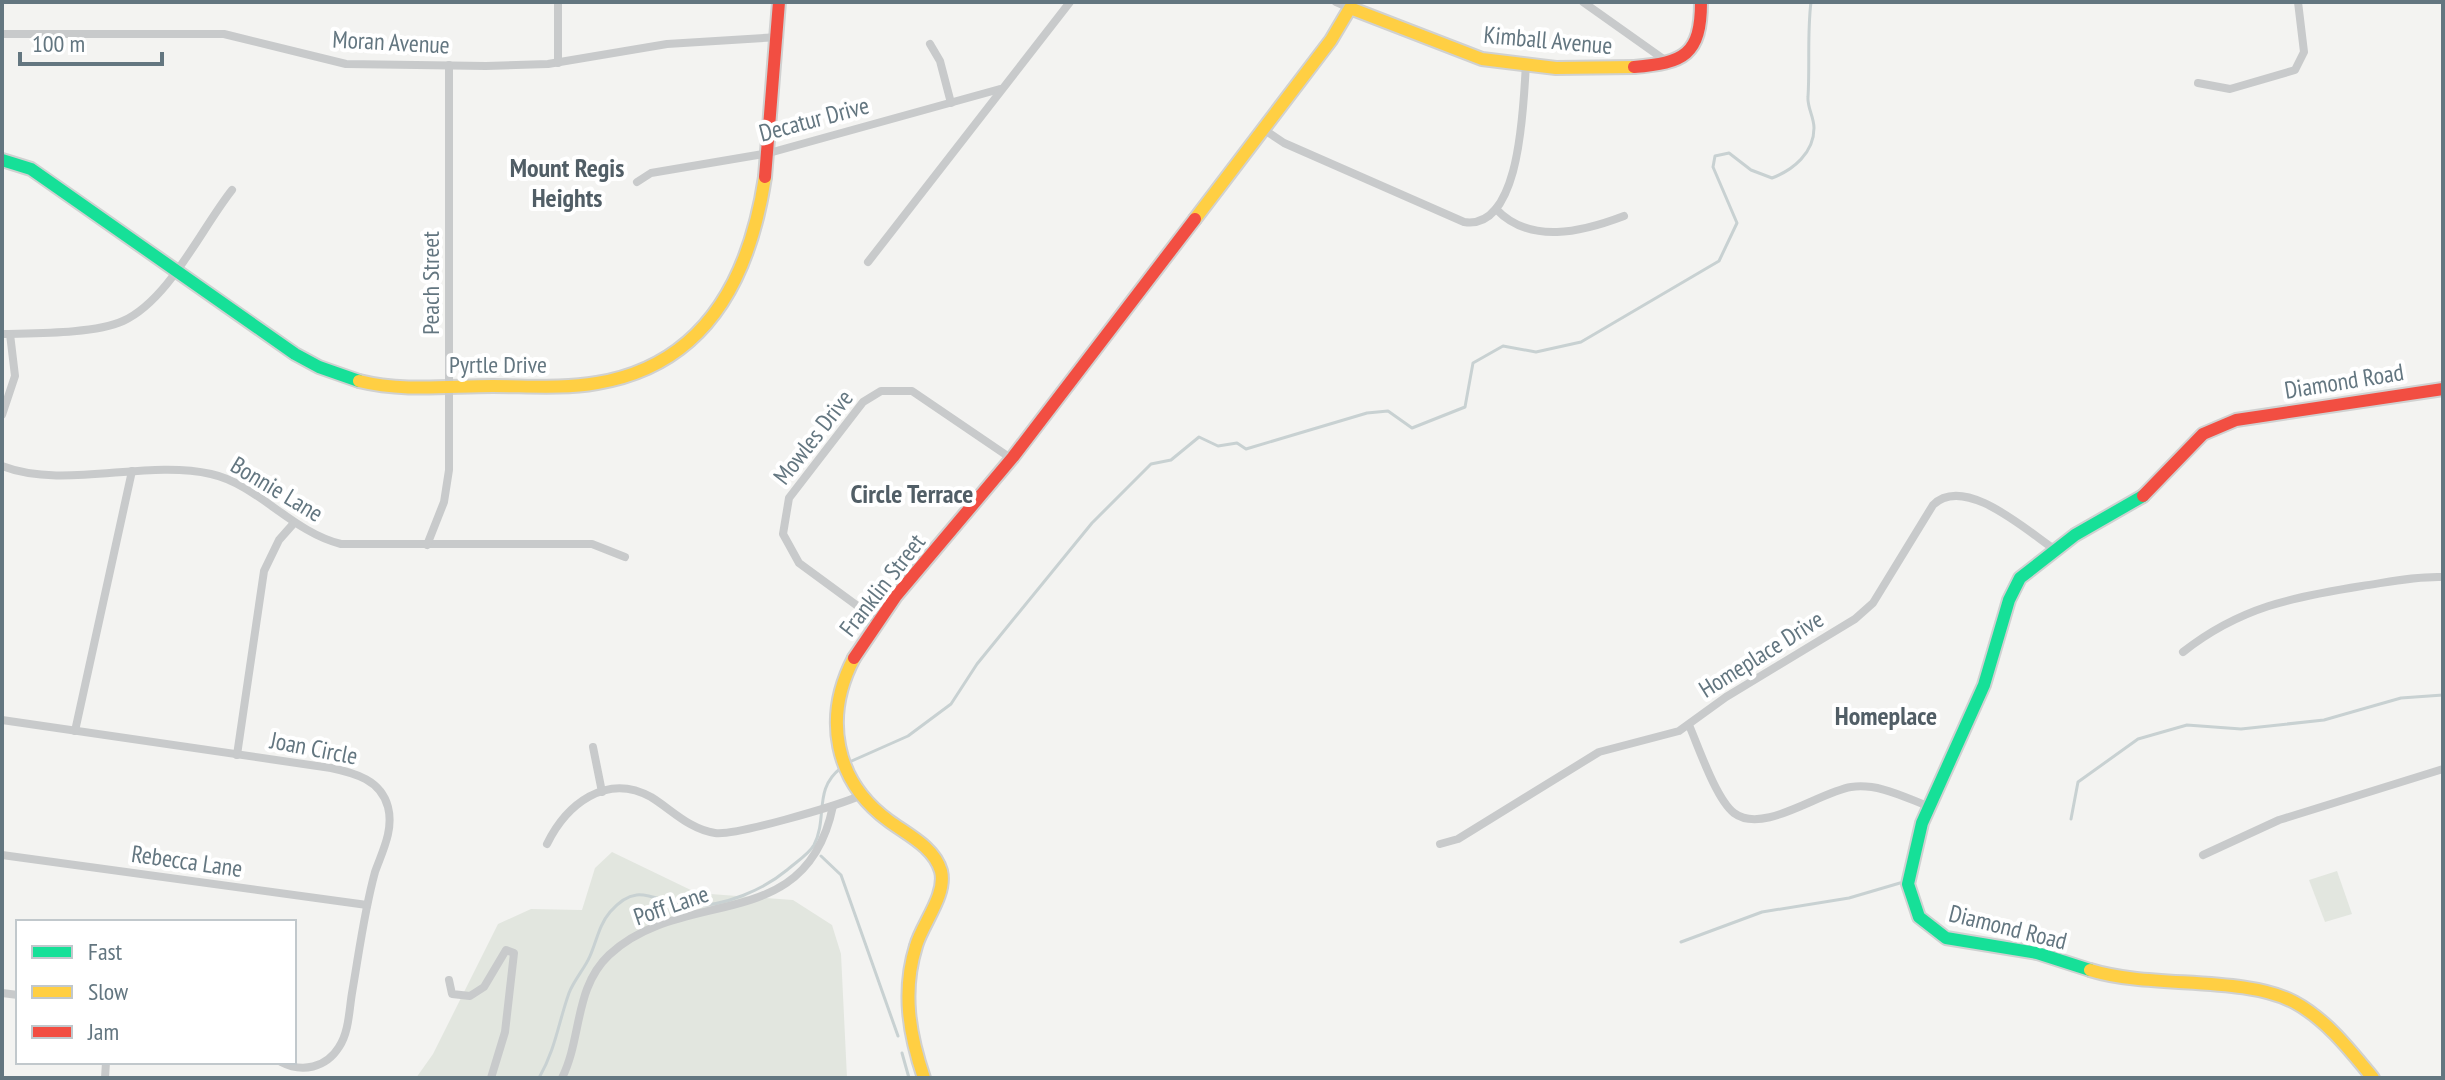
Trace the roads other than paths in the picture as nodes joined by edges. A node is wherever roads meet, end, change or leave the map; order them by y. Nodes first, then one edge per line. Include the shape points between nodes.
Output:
1 (558, 2) edge
2 (779, 2) edge
3 (1070, 2) edge
4 (1336, 2) edge
5 (1583, 2) edge
6 (1701, 2) edge
7 (2298, 2) edge
8 (1350, 8) junction
9 (2, 34) edge
10 (779, 37) junction
11 (930, 44) dead end
12 (558, 63) junction
13 (1669, 63) junction
14 (449, 65) junction
15 (1526, 65) junction
16 (2198, 83) dead end
17 (1000, 89) junction
18 (951, 103) junction
19 (1263, 129) junction
20 (769, 153) junction
21 (2, 160) edge
22 (637, 182) dead end
23 (232, 190) dead end
24 (1496, 209) junction
25 (1624, 216) dead end
26 (868, 262) dead end
27 (175, 269) junction
28 (6, 334) edge
29 (449, 387) junction
30 (2443, 389) edge
31 (2, 415) edge
32 (1012, 459) junction
33 (2, 466) edge
34 (132, 471) junction
35 (294, 523) junction
36 (427, 545) junction
37 (2054, 549) junction
38 (625, 557) dead end
39 (2443, 577) edge
40 (878, 621) junction
41 (2183, 652) dead end
42 (2, 720) edge
43 (1689, 725) junction
44 (75, 731) junction
45 (593, 747) dead end
46 (237, 755) junction
47 (2443, 769) edge
48 (602, 792) junction
49 (857, 797) junction
50 (1928, 806) junction
51 (830, 807) junction
52 (547, 844) dead end
53 (1440, 844) dead end
54 (2, 855) edge
55 (2203, 855) dead end
56 (367, 905) junction
57 (449, 980) dead end
58 (286, 1064) edge
59 (491, 1078) edge
60 (562, 1078) edge
61 (924, 1078) edge
62 (2373, 1078) edge

1 - 12 street
2 - 10 street, Pyrtle Drive
3 - 17 street
4 - 8 street, Kimball Avenue
5 - 13 street
6 - 13 street via 1696,45
7 - 16 street via 2304,52 2295,70 2230,89
8 - 15 street, Kimball Avenue via 1460,52
8 - 19 street, Franklin Street
9 - 14 street, Moran Avenue via 224,34 346,64
10 - 12 street, Moran Avenue via 667,44
10 - 20 street, Pyrtle Drive
11 - 18 street
12 - 14 street, Moran Avenue
13 - 15 street, Kimball Avenue via 1636,68
14 - 29 street, Peach Street
15 - 24 street via 1515,162
17 - 18 street, Decatur Drive
17 - 26 street
18 - 20 street, Decatur Drive
19 - 24 street via 1464,222 1482,221
19 - 32 street, Franklin Street
20 - 22 street, Decatur Drive via 651,173
20 - 29 street, Pyrtle Drive via 758,229 746,266 710,321 670,355 595,384
21 - 27 street, Pyrtle Drive via 31,169
23 - 27 street
24 - 25 street via 1513,224 1545,232 1582,229
27 - 28 street via 148,304 123,321
27 - 29 street, Pyrtle Drive via 331,375 374,386
28 - 31 street via 15,376
29 - 36 street, Peach Street via 448,484
30 - 37 street, Diamond Road via 2224,423 2195,440 2140,499
32 - 40 street, Franklin Street
32 - 40 street, Mowles Drive via 912,391 881,391 863,402 789,498 783,534 799,563
33 - 34 street, Bonnie Lane via 40,473
34 - 35 street, Bonnie Lane via 215,475
34 - 44 street
35 - 36 street, Bonnie Lane via 341,544
35 - 46 street via 264,571
36 - 38 street, Bonnie Lane via 592,544
37 - 43 street, Homeplace Drive via 1970,496 1945,496 1933,505 1864,613
37 - 50 street, Diamond Road via 2013,588 1984,685
39 - 41 street via 2270,603
40 - 49 street, Franklin Street via 841,686 835,715 839,753
42 - 44 street, Joan Circle
43 - 50 street via 1727,806 1741,817 1768,818 1852,787 1877,788
43 - 53 street, Homeplace Drive via 1599,752 1458,839
44 - 46 street, Joan Circle
45 - 48 street
46 - 56 street, Joan Circle via 348,772 381,792 389,809 389,830
47 - 55 street via 2279,820
48 - 51 street via 634,790 698,829 715,833 732,834
48 - 52 street via 568,810
49 - 51 street
49 - 61 street, Franklin Street via 929,851 941,875 940,892 918,940 907,993 910,1041
50 - 62 street, Diamond Road via 1908,884 1913,907 1935,933 1969,944 2037,953 2119,979 2284,997 2321,1022
51 - 60 street, Poff Lane via 829,830 816,855 773,893 663,925 609,955 585,993
54 - 56 street, Rebecca Lane
56 - 58 street, Joan Circle via 339,1048 315,1067
57 - 59 street via 452,994 470,996 484,987 506,950 514,953 505,1032

